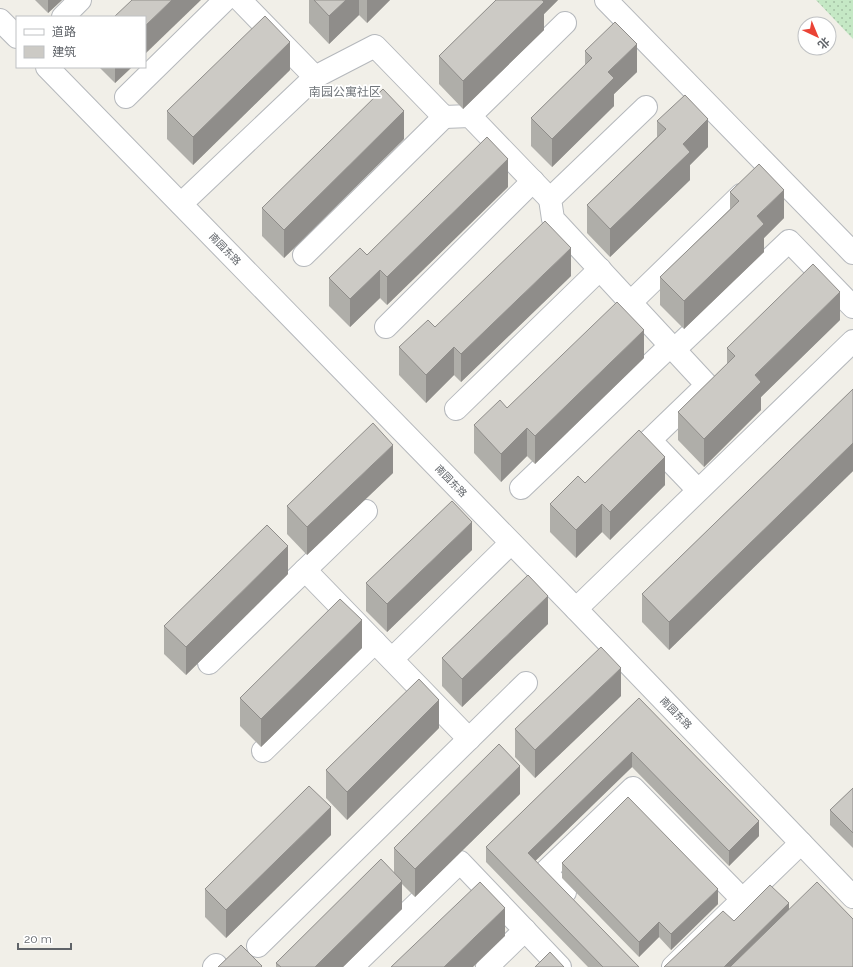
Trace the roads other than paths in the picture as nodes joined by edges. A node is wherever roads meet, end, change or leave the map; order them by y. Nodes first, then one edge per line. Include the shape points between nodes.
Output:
1 (80, 0) edge
2 (225, 0) edge
3 (240, 0) edge
4 (606, 0) edge
5 (64, 16) edge
6 (0, 20) edge
7 (565, 23) dead end
8 (16, 36) edge
9 (48, 68) edge
10 (314, 77) junction
11 (126, 97) dead end
12 (646, 107) dead end
13 (470, 116) junction
14 (444, 117) junction
15 (532, 181) junction
16 (741, 195) edge
17 (550, 199) junction
18 (182, 204) junction
19 (853, 253) edge
20 (304, 255) dead end
21 (600, 269) junction
22 (631, 302) junction
23 (853, 308) edge
24 (386, 327) dead end
25 (853, 342) edge
26 (673, 347) junction
27 (456, 409) dead end
28 (521, 488) dead end
29 (698, 490) junction
30 (366, 511) dead end
31 (511, 543) junction
32 (305, 570) junction
33 (576, 610) junction
34 (375, 642) junction
35 (392, 660) junction
36 (209, 663) dead end
37 (526, 683) dead end
38 (469, 739) junction
39 (262, 751) dead end
40 (801, 843) junction
41 (853, 897) edge
42 (743, 900) junction
43 (578, 905) edge
44 (525, 930) junction
45 (258, 946) dead end
46 (352, 967) edge
47 (486, 967) edge
48 (560, 967) edge
49 (673, 967) edge

1 - 5 street
2 - 11 street
3 - 10 street
4 - 19 street
6 - 8 street
7 - 13 street
9 - 18 street, 南园东路
10 - 14 street via 375,46
10 - 18 street
12 - 17 street
13 - 14 street
13 - 15 street
14 - 20 street
15 - 17 street
15 - 24 street
16 - 22 street
17 - 21 street via 552,218
18 - 31 street, 南园东路
21 - 22 street
21 - 27 street
22 - 26 street
23 - 26 street via 789,241
25 - 29 street
26 - 28 street
26 - 29 street via 707,385 650,440
29 - 33 street
30 - 32 street
31 - 33 street, 南园东路
31 - 35 street
32 - 34 street
32 - 36 street
33 - 40 street, 南园东路
34 - 35 street
34 - 39 street
35 - 38 street
37 - 38 street
38 - 45 street
40 - 41 street, 南园东路
40 - 42 street
42 - 43 street via 633,788 545,872
42 - 49 street
44 - 46 street via 460,862
44 - 47 street
44 - 48 street

